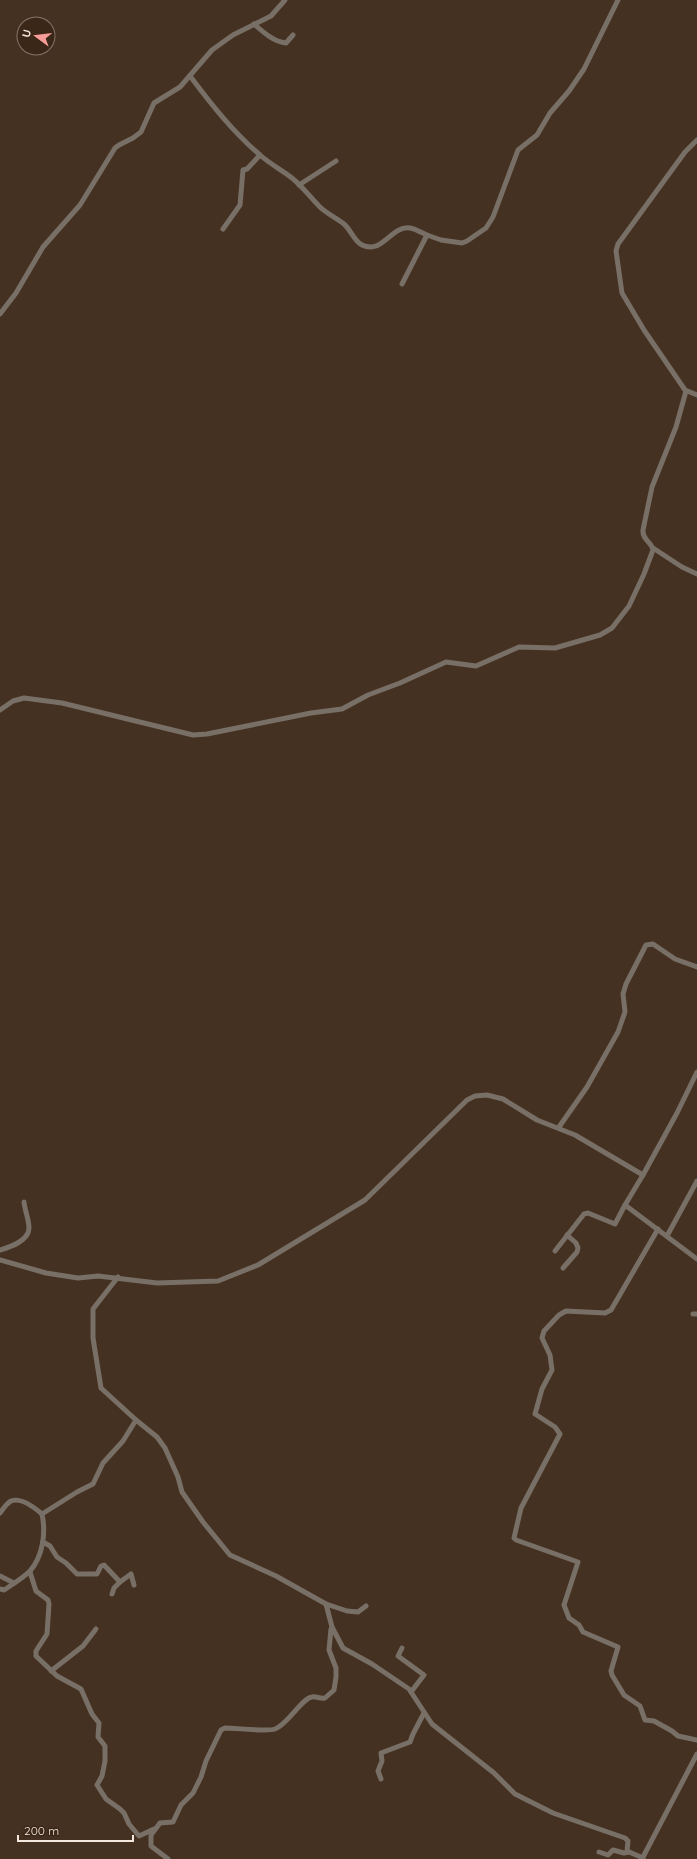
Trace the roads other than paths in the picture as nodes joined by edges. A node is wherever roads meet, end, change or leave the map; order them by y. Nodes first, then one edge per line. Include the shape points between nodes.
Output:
1 (286, 0) edge
2 (618, 0) edge
3 (254, 24) junction
4 (293, 35) dead end
5 (190, 76) junction
6 (697, 140) edge
7 (260, 155) junction
8 (336, 161) dead end
9 (299, 185) junction
10 (223, 229) dead end
11 (427, 235) junction
12 (402, 284) dead end
13 (0, 314) edge
14 (686, 391) junction
15 (697, 395) edge
16 (653, 548) junction
17 (697, 574) edge
18 (0, 710) edge
19 (697, 967) edge
20 (697, 1072) edge
21 (559, 1127) junction
22 (643, 1175) junction
23 (697, 1181) edge
24 (24, 1202) dead end
25 (625, 1205) junction
26 (658, 1229) junction
27 (567, 1235) junction
28 (667, 1236) junction
29 (0, 1250) edge
30 (555, 1251) dead end
31 (697, 1259) edge
32 (0, 1260) edge
33 (563, 1268) dead end
34 (118, 1277) junction
35 (136, 1420) junction
36 (0, 1513) edge
37 (42, 1514) junction
38 (43, 1542) junction
39 (30, 1572) junction
40 (0, 1576) edge
41 (120, 1582) junction
42 (14, 1584) junction
43 (134, 1585) dead end
44 (0, 1589) edge
45 (112, 1594) dead end
46 (326, 1604) junction
47 (366, 1606) dead end
48 (332, 1627) junction
49 (96, 1628) dead end
50 (402, 1648) dead end
51 (51, 1671) junction
52 (411, 1692) junction
53 (424, 1713) junction
54 (697, 1740) edge
55 (697, 1754) edge
56 (380, 1779) dead end
57 (155, 1828) junction
58 (599, 1852) dead end
59 (629, 1852) junction
60 (168, 1859) edge
61 (643, 1859) edge

1 - 3 street via 271,16
2 - 11 street via 584,69 550,113 537,135 518,150 493,217 486,228 462,243
3 - 4 street via 282,43 286,43
3 - 5 street via 212,50
5 - 7 street via 209,102
5 - 13 street via 175,92 154,103 141,132 115,148 80,204 42,248
6 - 14 street via 684,154 616,249 622,294
7 - 9 street
7 - 10 street via 247,170 243,170 240,205
8 - 9 street
9 - 11 street via 319,206 343,223 361,244 370,248 403,228
11 - 12 street
14 - 15 street
14 - 16 street via 676,427 652,487 643,530 644,537
16 - 17 street
16 - 18 street via 629,606 606,632 555,648 519,647 476,666 442,663 342,709 286,717 193,736 74,707 24,698
19 - 21 street via 675,959 653,944 646,946 626,984 623,994 625,1012 618,1032 587,1087
20 - 22 street
21 - 22 street
21 - 34 street via 530,1117 503,1099 487,1095 476,1096 467,1100 365,1200 258,1266 218,1281 206,1282 157,1283
22 - 25 street
23 - 28 street
24 - 29 street via 28,1232 21,1242
25 - 26 street
25 - 27 street via 615,1224 584,1214
26 - 28 street
26 - 54 street via 610,1311 566,1311 559,1315 543,1334 552,1370 542,1389 535,1414 555,1427 560,1434 521,1508 514,1538 578,1562 564,1605 568,1618 579,1624 583,1632 619,1648 612,1675 624,1695 640,1706 645,1720 654,1721 679,1737
27 - 30 street
27 - 33 street via 578,1248
28 - 31 street
32 - 34 street via 78,1278
34 - 35 street via 93,1309 93,1338 102,1388
35 - 37 street via 103,1463 93,1484
35 - 46 street via 157,1437 165,1448 182,1492 230,1555 276,1576
36 - 37 street via 9,1502 15,1501 32,1506
37 - 38 street
38 - 39 street
38 - 41 street via 50,1546 57,1558 77,1574 97,1574 104,1565
39 - 42 street
39 - 51 street via 36,1591 49,1602 47,1634 35,1654
40 - 42 street
41 - 43 street via 131,1574
41 - 45 street
42 - 44 street via 4,1590
46 - 47 street via 358,1612
46 - 48 street
48 - 52 street via 343,1648 372,1664
48 - 57 street via 329,1650 336,1672 332,1693 325,1698 310,1698 289,1719 274,1729 223,1729 193,1793 181,1805 173,1822 160,1823
49 - 51 street via 83,1646
50 - 52 street via 398,1656 424,1675
51 - 57 street via 81,1689 92,1714 99,1722 98,1737 105,1746 105,1761 97,1785 106,1799 120,1808 139,1836
52 - 53 street
53 - 56 street via 410,1742 381,1753 382,1761 378,1771
53 - 59 street via 432,1724 489,1769 515,1794 553,1813 625,1838 628,1841 626,1850
55 - 61 street
57 - 60 street via 150,1838 151,1846
58 - 59 street via 609,1855 613,1850
59 - 61 street

